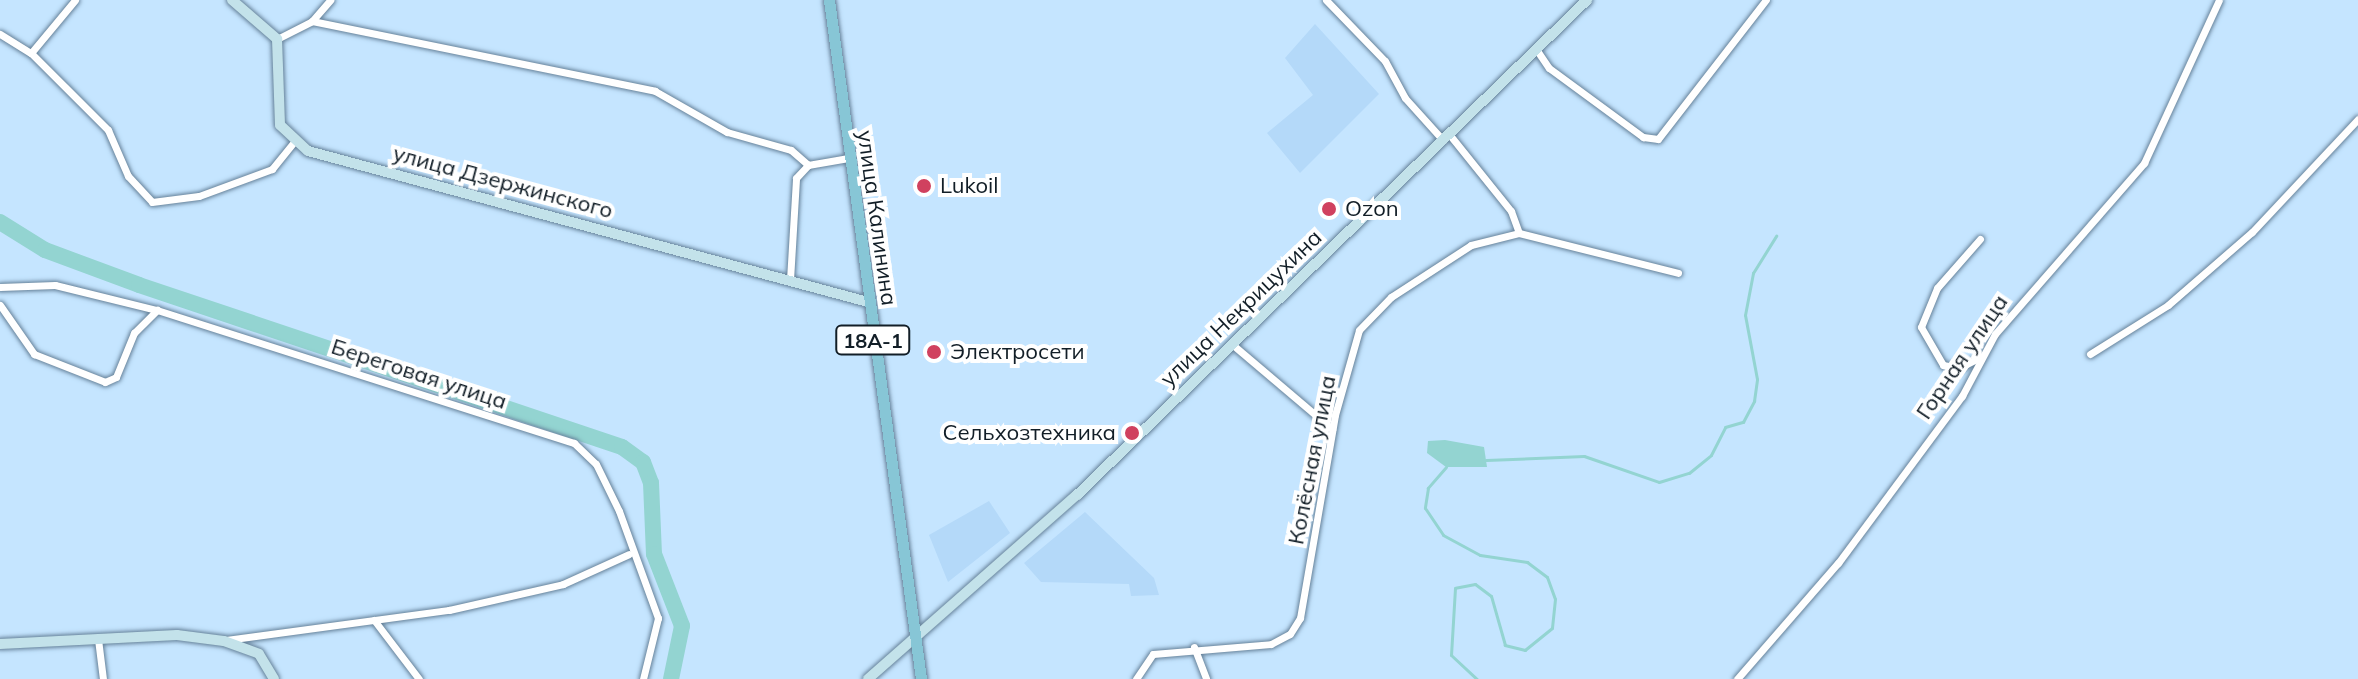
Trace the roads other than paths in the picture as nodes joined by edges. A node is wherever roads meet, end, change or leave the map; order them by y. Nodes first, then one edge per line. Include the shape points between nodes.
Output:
1 (75, 0) edge
2 (232, 0) edge
3 (330, 0) edge
4 (829, 0) edge
5 (1326, 0) edge
6 (1587, 0) edge
7 (1766, 0) edge
8 (2219, 0) edge
9 (312, 21) junction
10 (0, 34) edge
11 (277, 39) junction
12 (1536, 49) junction
13 (31, 53) junction
14 (2358, 119) edge
15 (1446, 137) junction
16 (293, 143) junction
17 (848, 158) junction
18 (808, 165) junction
19 (1519, 233) junction
20 (1980, 239) dead end
21 (1678, 273) dead end
22 (790, 280) junction
23 (0, 287) edge
24 (868, 302) junction
25 (0, 305) edge
26 (157, 310) junction
27 (1233, 345) junction
28 (2090, 354) dead end
29 (1983, 356) junction
30 (1332, 429) junction
31 (629, 554) junction
32 (374, 620) junction
33 (916, 638) junction
34 (98, 639) junction
35 (224, 641) junction
36 (0, 644) edge
37 (1194, 647) junction
38 (103, 679) edge
39 (274, 679) edge
40 (419, 679) edge
41 (643, 679) edge
42 (868, 679) edge
43 (921, 679) edge
44 (1136, 679) edge
45 (1206, 679) edge
46 (1737, 679) edge

1 - 13 street
2 - 11 street
3 - 9 street
4 - 17 main road, улица Калинина / 18А-1
5 - 15 street via 1385,61 1405,98
6 - 12 street, улица Некрицухина
7 - 12 street via 1658,139 1631,128 1549,68
8 - 29 street, Горная улица via 2144,163 2042,276
9 - 11 street
9 - 18 street via 601,76 692,108 727,132 791,150
10 - 13 street
11 - 16 street via 280,125
12 - 15 street, улица Некрицухина
13 - 16 street via 108,130 128,176 152,202 199,196 272,169
14 - 28 street via 2252,232 2168,305
15 - 19 street via 1511,211
15 - 27 street, улица Некрицухина
16 - 22 street, улица Дзержинского
17 - 18 street
17 - 24 main road, улица Калинина / 18А-1
18 - 22 street via 793,195
19 - 21 street, Колёсная улица
19 - 30 street, Колёсная улица via 1471,245 1372,311 1359,330
20 - 29 street via 1937,288 1921,327 1943,365 1959,368
22 - 24 street, улица Дзержинского
23 - 26 street, Береговая улица via 55,285
24 - 33 main road, улица Калинина / 18А-1
25 - 26 street via 34,354 105,382 116,377 134,333
26 - 31 street, Береговая улица via 574,443 602,476
27 - 30 street
27 - 33 street, улица Некрицухина
29 - 46 street, Горная улица via 1962,396 1838,563
30 - 37 street, Колёсная улица via 1300,618 1290,634 1271,644
31 - 32 street via 563,584
31 - 41 street, Береговая улица via 658,618
32 - 35 street
32 - 40 street
33 - 42 street, улица Некрицухина
33 - 43 main road, улица Калинина / 18А-1
34 - 35 street
34 - 36 street
34 - 38 street
35 - 39 street via 259,654
37 - 44 street, Колёсная улица via 1153,654
37 - 45 street

